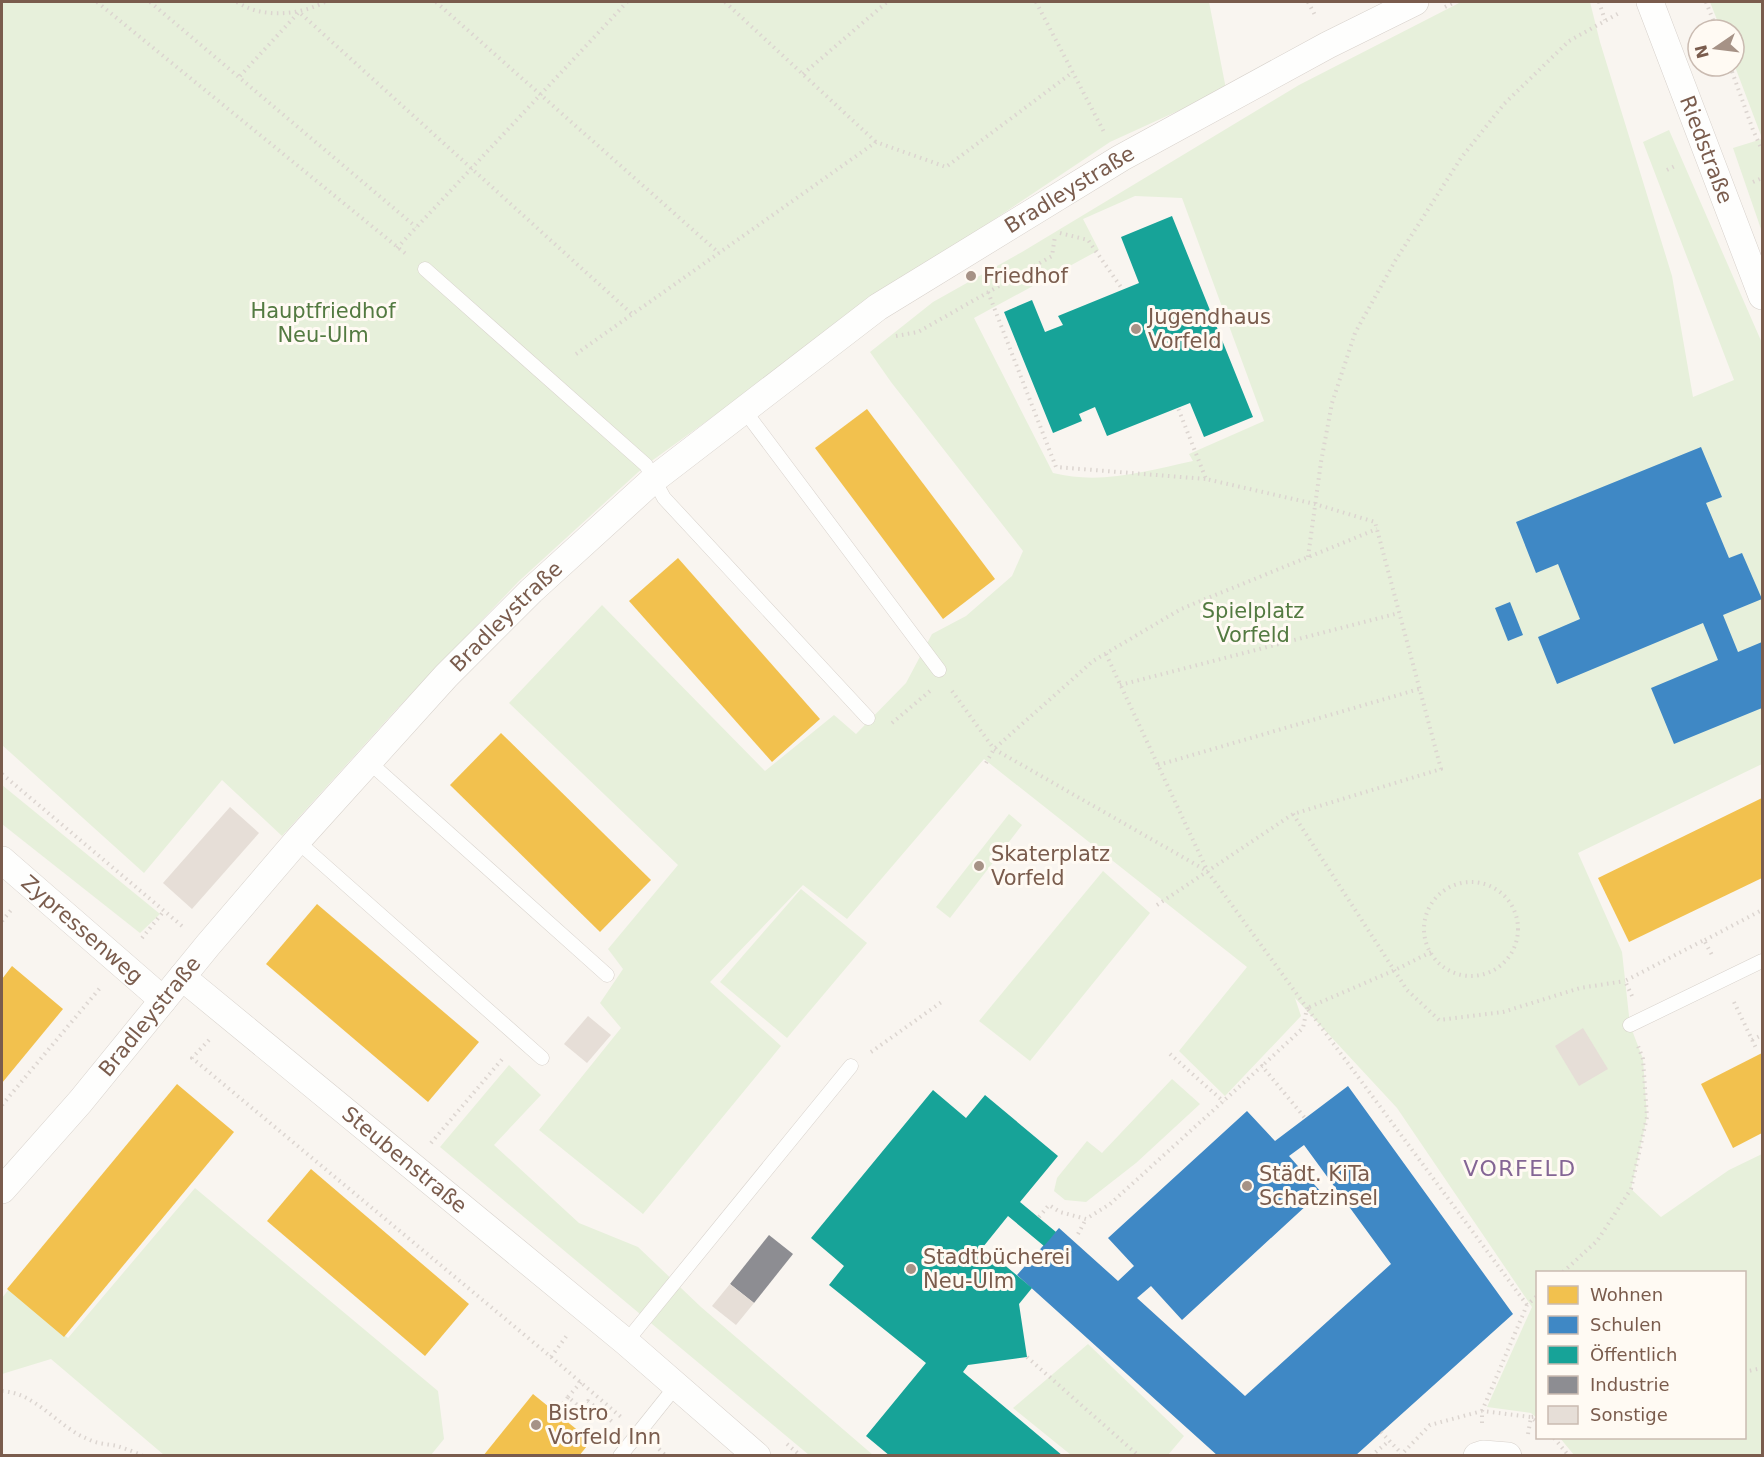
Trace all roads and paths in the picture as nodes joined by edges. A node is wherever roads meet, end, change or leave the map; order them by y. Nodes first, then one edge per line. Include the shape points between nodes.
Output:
1 (97, 2) edge
2 (150, 2) edge
3 (237, 2) edge
4 (325, 2) edge
5 (436, 2) edge
6 (627, 2) edge
7 (725, 2) edge
8 (887, 2) edge
9 (1036, 2) edge
10 (1415, 2) edge
11 (1599, 2) edge
12 (1650, 2) edge
13 (1706, 2) edge
14 (299, 12) junction
15 (1712, 18) edge
16 (1073, 72) junction
17 (803, 74) junction
18 (240, 76) junction
19 (1735, 78) edge
20 (540, 94) junction
21 (1104, 132) dead end
22 (876, 142) junction
23 (1762, 150) edge
24 (472, 167) junction
25 (1058, 225) dead end
26 (416, 226) junction
27 (1056, 233) junction
28 (397, 248) junction
29 (718, 253) junction
30 (425, 269) joint
31 (1123, 290) dead end
32 (988, 292) junction
33 (1762, 296) edge
34 (632, 314) junction
35 (885, 338) dead end
36 (576, 354) dead end
37 (1178, 408) dead end
38 (744, 410) junction
39 (1206, 479) junction
40 (653, 480) junction
41 (1315, 504) junction
42 (1377, 529) junction
43 (1308, 557) junction
44 (1399, 613) junction
45 (1106, 654) junction
46 (939, 670) dead end
47 (1120, 685) junction
48 (935, 687) dead end
49 (950, 689) dead end
50 (1419, 689) junction
51 (868, 718) joint
52 (994, 749) junction
53 (369, 762) junction
54 (986, 763) dead end
55 (1158, 765) junction
56 (2, 774) edge
57 (1293, 814) junction
58 (297, 841) junction
59 (2, 860) edge
60 (1207, 871) junction
61 (1157, 905) dead end
62 (1762, 910) edge
63 (164, 911) junction
64 (1704, 940) dead end
65 (208, 945) junction
66 (1431, 952) junction
67 (1762, 961) edge
68 (121, 964) junction
69 (1395, 970) junction
70 (607, 975) dead end
71 (182, 977) junction
72 (1625, 981) dead end
73 (163, 1000) junction
74 (943, 1001) dead end
75 (1307, 1008) junction
76 (229, 1017) junction
77 (1630, 1025) joint
78 (1762, 1035) edge
79 (521, 1039) junction
80 (1752, 1040) dead end
81 (1170, 1054) dead end
82 (542, 1059) dead end
83 (851, 1066) joint
84 (1262, 1066) junction
85 (1224, 1102) junction
86 (2, 1105) edge
87 (1305, 1118) dead end
88 (427, 1147) dead end
89 (2, 1190) edge
90 (1039, 1217) dead end
91 (1086, 1219) junction
92 (1078, 1234) dead end
93 (1564, 1271) edge
94 (1536, 1297) edge
95 (1527, 1305) junction
96 (586, 1310) junction
97 (626, 1342) junction
98 (551, 1357) junction
99 (1027, 1357) dead end
100 (1762, 1368) edge
101 (1746, 1372) edge
102 (581, 1382) junction
103 (676, 1386) junction
104 (2, 1391) edge
105 (568, 1397) junction
106 (1482, 1411) junction
107 (556, 1413) dead end
108 (1536, 1421) edge
109 (617, 1426) dead end
110 (639, 1432) junction
111 (1381, 1432) dead end
112 (1556, 1439) edge
113 (1389, 1441) junction
114 (752, 1454) edge
115 (1401, 1454) edge
116 (143, 1455) edge
117 (620, 1455) edge
118 (666, 1455) edge
119 (1139, 1455) edge
120 (1371, 1455) edge
121 (1489, 1455) edge
122 (1569, 1455) edge

1 - 28 path
2 - 18 path
3 - 14 path via 270,13
4 - 14 path
5 - 20 path
6 - 20 path
7 - 17 path
8 - 17 path
9 - 16 path
10 - 38 street, Bradleystraße via 1121,158 878,307
11 - 41 path via 1605,20 1569,41 1504,105 1461,158 1389,271 1354,333 1332,403
12 - 33 street, Riedstraße
13 - 15 path
14 - 18 path
14 - 24 path
16 - 21 path
16 - 22 path via 946,167
17 - 22 path
18 - 26 path
19 - 23 path
20 - 24 path
20 - 29 path
22 - 29 path
24 - 26 path
24 - 34 path
25 - 27 path
26 - 28 path
27 - 31 path via 1088,240
27 - 32 path via 1052,256
28 - 30 path
29 - 34 path
30 - 40 lane via 646,465
32 - 35 path via 918,332
32 - 39 path via 1056,467
34 - 36 path
37 - 39 path
38 - 40 street, Bradleystraße
38 - 46 lane
39 - 41 path
40 - 51 lane via 664,498
40 - 53 street, Bradleystraße via 531,591 446,676
41 - 42 path via 1375,522
41 - 43 path
42 - 43 path
42 - 44 path
43 - 45 path via 1181,609
44 - 47 path
44 - 50 path
45 - 47 path
45 - 52 path via 1093,661
47 - 55 path
48 - 51 path via 881,732
49 - 52 path
50 - 55 path
50 - 57 path via 1441,769
52 - 54 path
52 - 60 path
53 - 58 street, Bradleystraße
53 - 70 lane
55 - 60 path
56 - 63 path
57 - 60 path
57 - 69 path
58 - 65 street, Bradleystraße
58 - 79 lane
59 - 68 street, Zypressenweg
60 - 61 path
60 - 75 path
62 - 64 path
63 - 65 path
63 - 68 path
65 - 71 street, Bradleystraße
66 - 66 path via 1426,940 1426,916 1449,888 1461,883 1486,884 1514,909 1518,921 1515,947 1493,970 1461,975 1438,962
66 - 69 path
67 - 77 lane
68 - 73 street, Zypressenweg
68 - 86 path
69 - 72 path via 1407,990 1438,1020 1503,1011 1580,988
69 - 75 path
71 - 73 street, Bradleystraße
71 - 76 street, Steubenstraße
73 - 89 street, Bradleystraße
74 - 83 path
75 - 84 path via 1303,1028
75 - 95 path
76 - 96 street, Steubenstraße
76 - 98 path via 192,1058
77 - 93 path via 1643,1059 1647,1117 1631,1189 1597,1241
78 - 80 path
79 - 82 lane
79 - 88 path
81 - 85 path
83 - 97 lane
84 - 85 path
84 - 87 path
85 - 91 path via 1110,1204
90 - 91 path via 1049,1205
91 - 92 path
94 - 95 path
95 - 106 path
96 - 97 street, Steubenstraße
96 - 98 path
97 - 103 street, Steubenstraße
98 - 102 path
99 - 119 path
100 - 101 path
102 - 105 path
102 - 110 path
103 - 110 lane
103 - 114 street, Steubenstraße
104 - 116 path via 22,1395 90,1441
105 - 107 path
105 - 109 path via 582,1409 588,1401
106 - 108 path via 1531,1417
106 - 115 path via 1430,1425
106 - 121 path
110 - 117 lane
110 - 118 path
111 - 113 path
112 - 122 path
113 - 115 path
113 - 120 path

